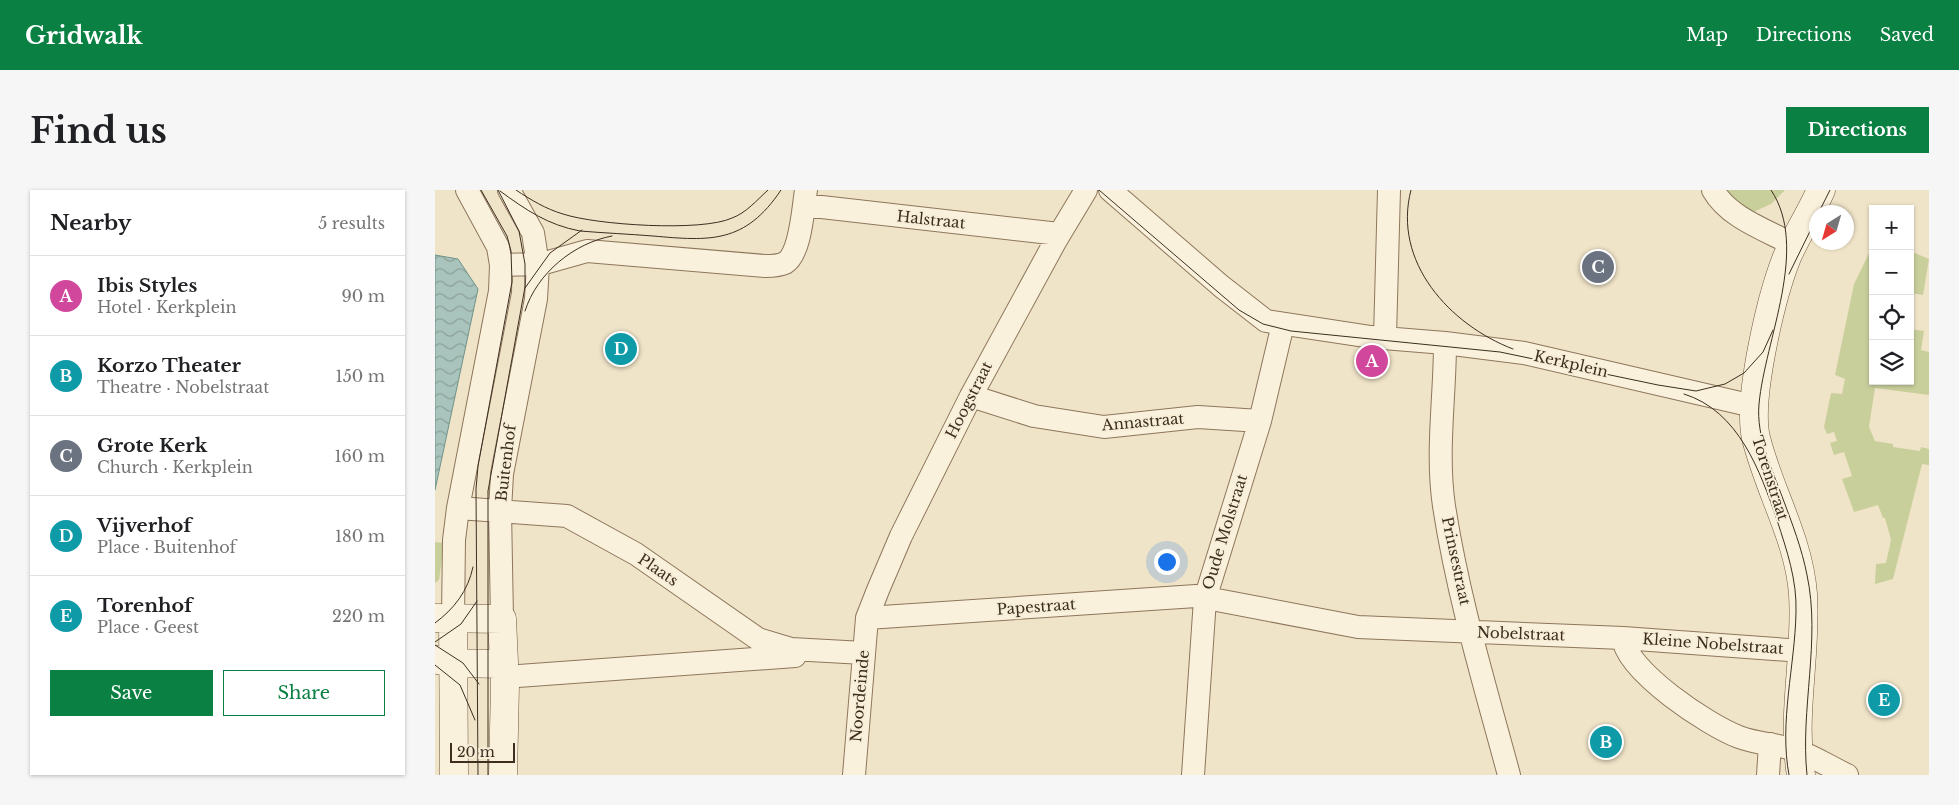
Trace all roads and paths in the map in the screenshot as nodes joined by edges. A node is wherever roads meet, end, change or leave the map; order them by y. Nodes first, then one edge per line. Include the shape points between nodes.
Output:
1 (509, 190) edge
2 (1085, 190) edge
3 (1109, 190) edge
4 (1389, 190) edge
5 (1713, 190) edge
6 (1821, 190) edge
7 (467, 191) edge
8 (805, 198) edge
9 (1059, 234) junction
10 (1794, 245) junction
11 (501, 265) junction
12 (538, 265) junction
13 (1283, 324) junction
14 (1385, 337) junction
15 (1445, 343) junction
16 (971, 396) junction
17 (1753, 406) junction
18 (1260, 421) junction
19 (458, 508) junction
20 (500, 510) junction
21 (1205, 599) junction
22 (444, 618) edge
23 (867, 618) junction
24 (501, 619) junction
25 (1471, 632) junction
26 (1623, 638) junction
27 (1802, 651) junction
28 (857, 652) junction
29 (445, 661) edge
30 (504, 670) junction
31 (1763, 742) junction
32 (1799, 763) edge
33 (455, 775) edge
34 (503, 775) edge
35 (854, 775) edge
36 (1193, 775) edge
37 (1509, 775) edge
38 (1768, 775) edge
39 (1847, 775) edge

1 - 12 street, Buitenhof via 533,233
2 - 9 street, Hoogstraat
3 - 13 street, Kerkplein via 1265,321
4 - 14 street
5 - 10 street via 1719,200 1745,220
6 - 10 street, Torenstraat
7 - 11 street via 497,247
8 - 9 street, Halstraat
8 - 12 street via 796,249 789,260 779,265 587,251
9 - 16 street, Hoogstraat
10 - 17 street, Torenstraat via 1777,287
11 - 12 street
11 - 19 street via 499,291
12 - 20 street, Buitenhof via 536,299 502,474
13 - 14 street, Kerkplein
13 - 18 street, Oude Molstraat
14 - 15 street, Kerkplein
15 - 17 street, Kerkplein via 1524,353
15 - 25 street, Prinsestraat via 1440,438 1444,505
16 - 18 street, Annastraat via 1034,416 1104,427 1198,417
16 - 23 street, Hoogstraat via 901,536
17 - 27 street, Torenstraat via 1756,438 1800,575
18 - 21 street, Oude Molstraat
19 - 20 street, Plaats
19 - 22 street
20 - 24 street, Buitenhof
20 - 28 street, Plaats via 567,516 636,554 758,639 791,649
21 - 23 street, Papestraat via 1195,596
21 - 25 street, Nobelstraat via 1358,627
21 - 36 street, Oude Molstraat
22 - 24 street
22 - 29 street
23 - 28 street, Noordeinde
24 - 30 street, Buitenhof
25 - 26 street, Nobelstraat
25 - 37 street, Prinsestraat
26 - 27 street, Kleine Nobelstraat
26 - 31 street via 1629,656 1690,711 1740,738
27 - 32 street, Torenstraat via 1797,716
28 - 30 street
28 - 35 street, Noordeinde
29 - 30 street
29 - 33 street
30 - 34 street, Buitenhof
31 - 32 street
31 - 38 street
32 - 39 street

